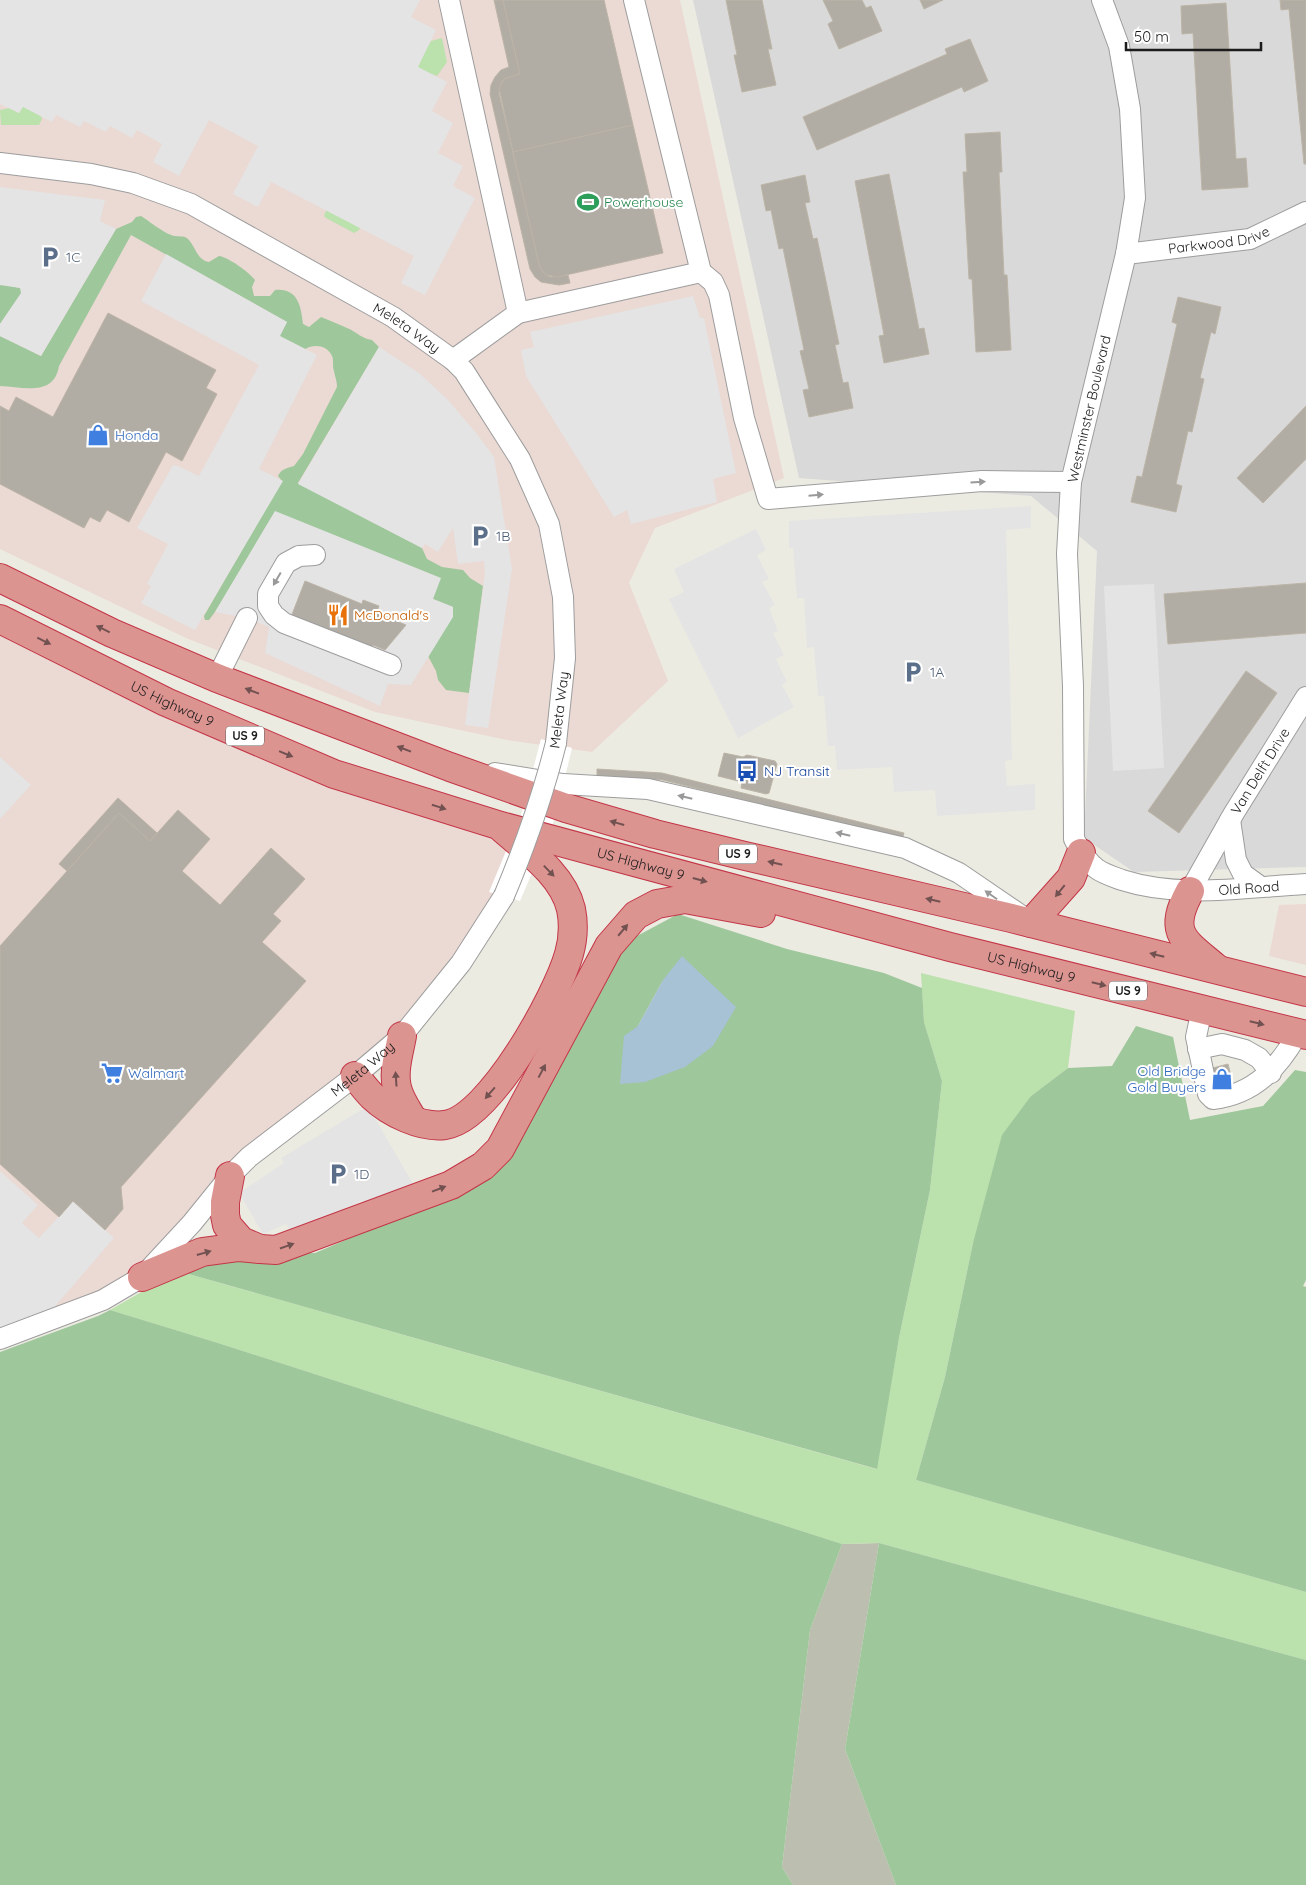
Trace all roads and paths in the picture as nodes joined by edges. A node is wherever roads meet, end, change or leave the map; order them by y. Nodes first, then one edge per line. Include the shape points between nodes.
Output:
1 (449, 0) edge
2 (634, 0) edge
3 (1102, 0) edge
4 (0, 163) edge
5 (1306, 212) edge
6 (1126, 254) junction
7 (701, 272) junction
8 (518, 313) junction
9 (453, 360) junction
10 (1071, 482) junction
11 (314, 555) dead end
12 (0, 578) edge
13 (247, 618) dead end
14 (3, 621) edge
15 (391, 665) dead end
16 (217, 678) junction
17 (1306, 697) edge
18 (450, 767) junction
19 (1230, 820) junction
20 (500, 826) junction
21 (1081, 853) junction
22 (1306, 884) edge
23 (1261, 886) junction
24 (1190, 891) junction
25 (1031, 923) junction
26 (950, 946) junction
27 (1220, 972) junction
28 (1306, 992) edge
29 (1202, 1009) junction
30 (1302, 1034) edge
31 (402, 1036) junction
32 (1198, 1049) junction
33 (1271, 1073) junction
34 (355, 1076) junction
35 (413, 1120) junction
36 (230, 1176) junction
37 (260, 1249) junction
38 (142, 1277) junction
39 (0, 1339) edge

1 - 8 street
2 - 7 street
3 - 6 street, Westminster Boulevard via 1119,46 1130,109 1135,198
4 - 9 street, Meleta Way via 124,181 192,204 393,317
5 - 6 street, Parkwood Drive via 1250,239
6 - 10 street, Westminster Boulevard
7 - 8 street
7 -> 10 street via 713,282 719,295 744,418 768,499 982,481
8 - 9 street
9 - 31 street, Meleta Way, bridge via 464,371 520,459 549,524 563,597 565,658 556,743 545,789 504,896 461,964
10 - 21 street, Westminster Boulevard via 1067,554 1073,686 1074,839
11 -> 15 street via 299,556 286,563 268,594 268,606 274,616
16 -> 12 highway, US 9 via 112,633
13 - 16 street
14 -> 20 highway, US Highway 9 / US 9 via 166,702 334,774
18 -> 16 highway, US 9
17 - 19 street, Van Delft Drive
25 -> 18 highway, US 9 via 655,834 566,808
25 -> 18 street via 960,873 905,848 648,789 563,784
19 - 23 street, Van Delft Drive via 1236,860 1243,874
19 - 24 street, Van Delft Drive
20 -> 26 highway, US Highway 9 / US 9
20 -> 35 highway via 557,879 571,907 572,940 568,957 528,1038 479,1105 457,1122 446,1125 433,1126
21 - 24 street, Westminster Boulevard via 1097,870 1111,876 1141,886
21 -> 25 highway via 1071,878
22 - 23 street, Old Road
23 - 24 street, Old Road
24 - 27 highway via 1179,928 1184,941
27 -> 25 highway, US 9
26 -> 29 highway, US Highway 9 / US 9
37 -> 26 highway via 276,1250 347,1225 451,1185 483,1166 500,1149 609,946 636,915 657,904 685,899
27 - 28 highway, US 9
29 -> 30 highway, US Highway 9 / US 9
29 - 32 street via 1196,1037
30 - 33 street
31 - 34 street, Meleta Way
35 -> 31 highway via 396,1082
32 - 33 street via 1222,1044 1244,1050 1259,1058
32 - 33 street via 1208,1094 1213,1099 1240,1093
34 - 35 highway via 382,1104
34 - 36 street, Meleta Way via 249,1157
36 - 37 highway via 225,1215 227,1225 241,1241
36 - 38 street, Meleta Way
38 -> 37 highway via 202,1252 239,1247
38 - 39 street, Meleta Way via 103,1300

